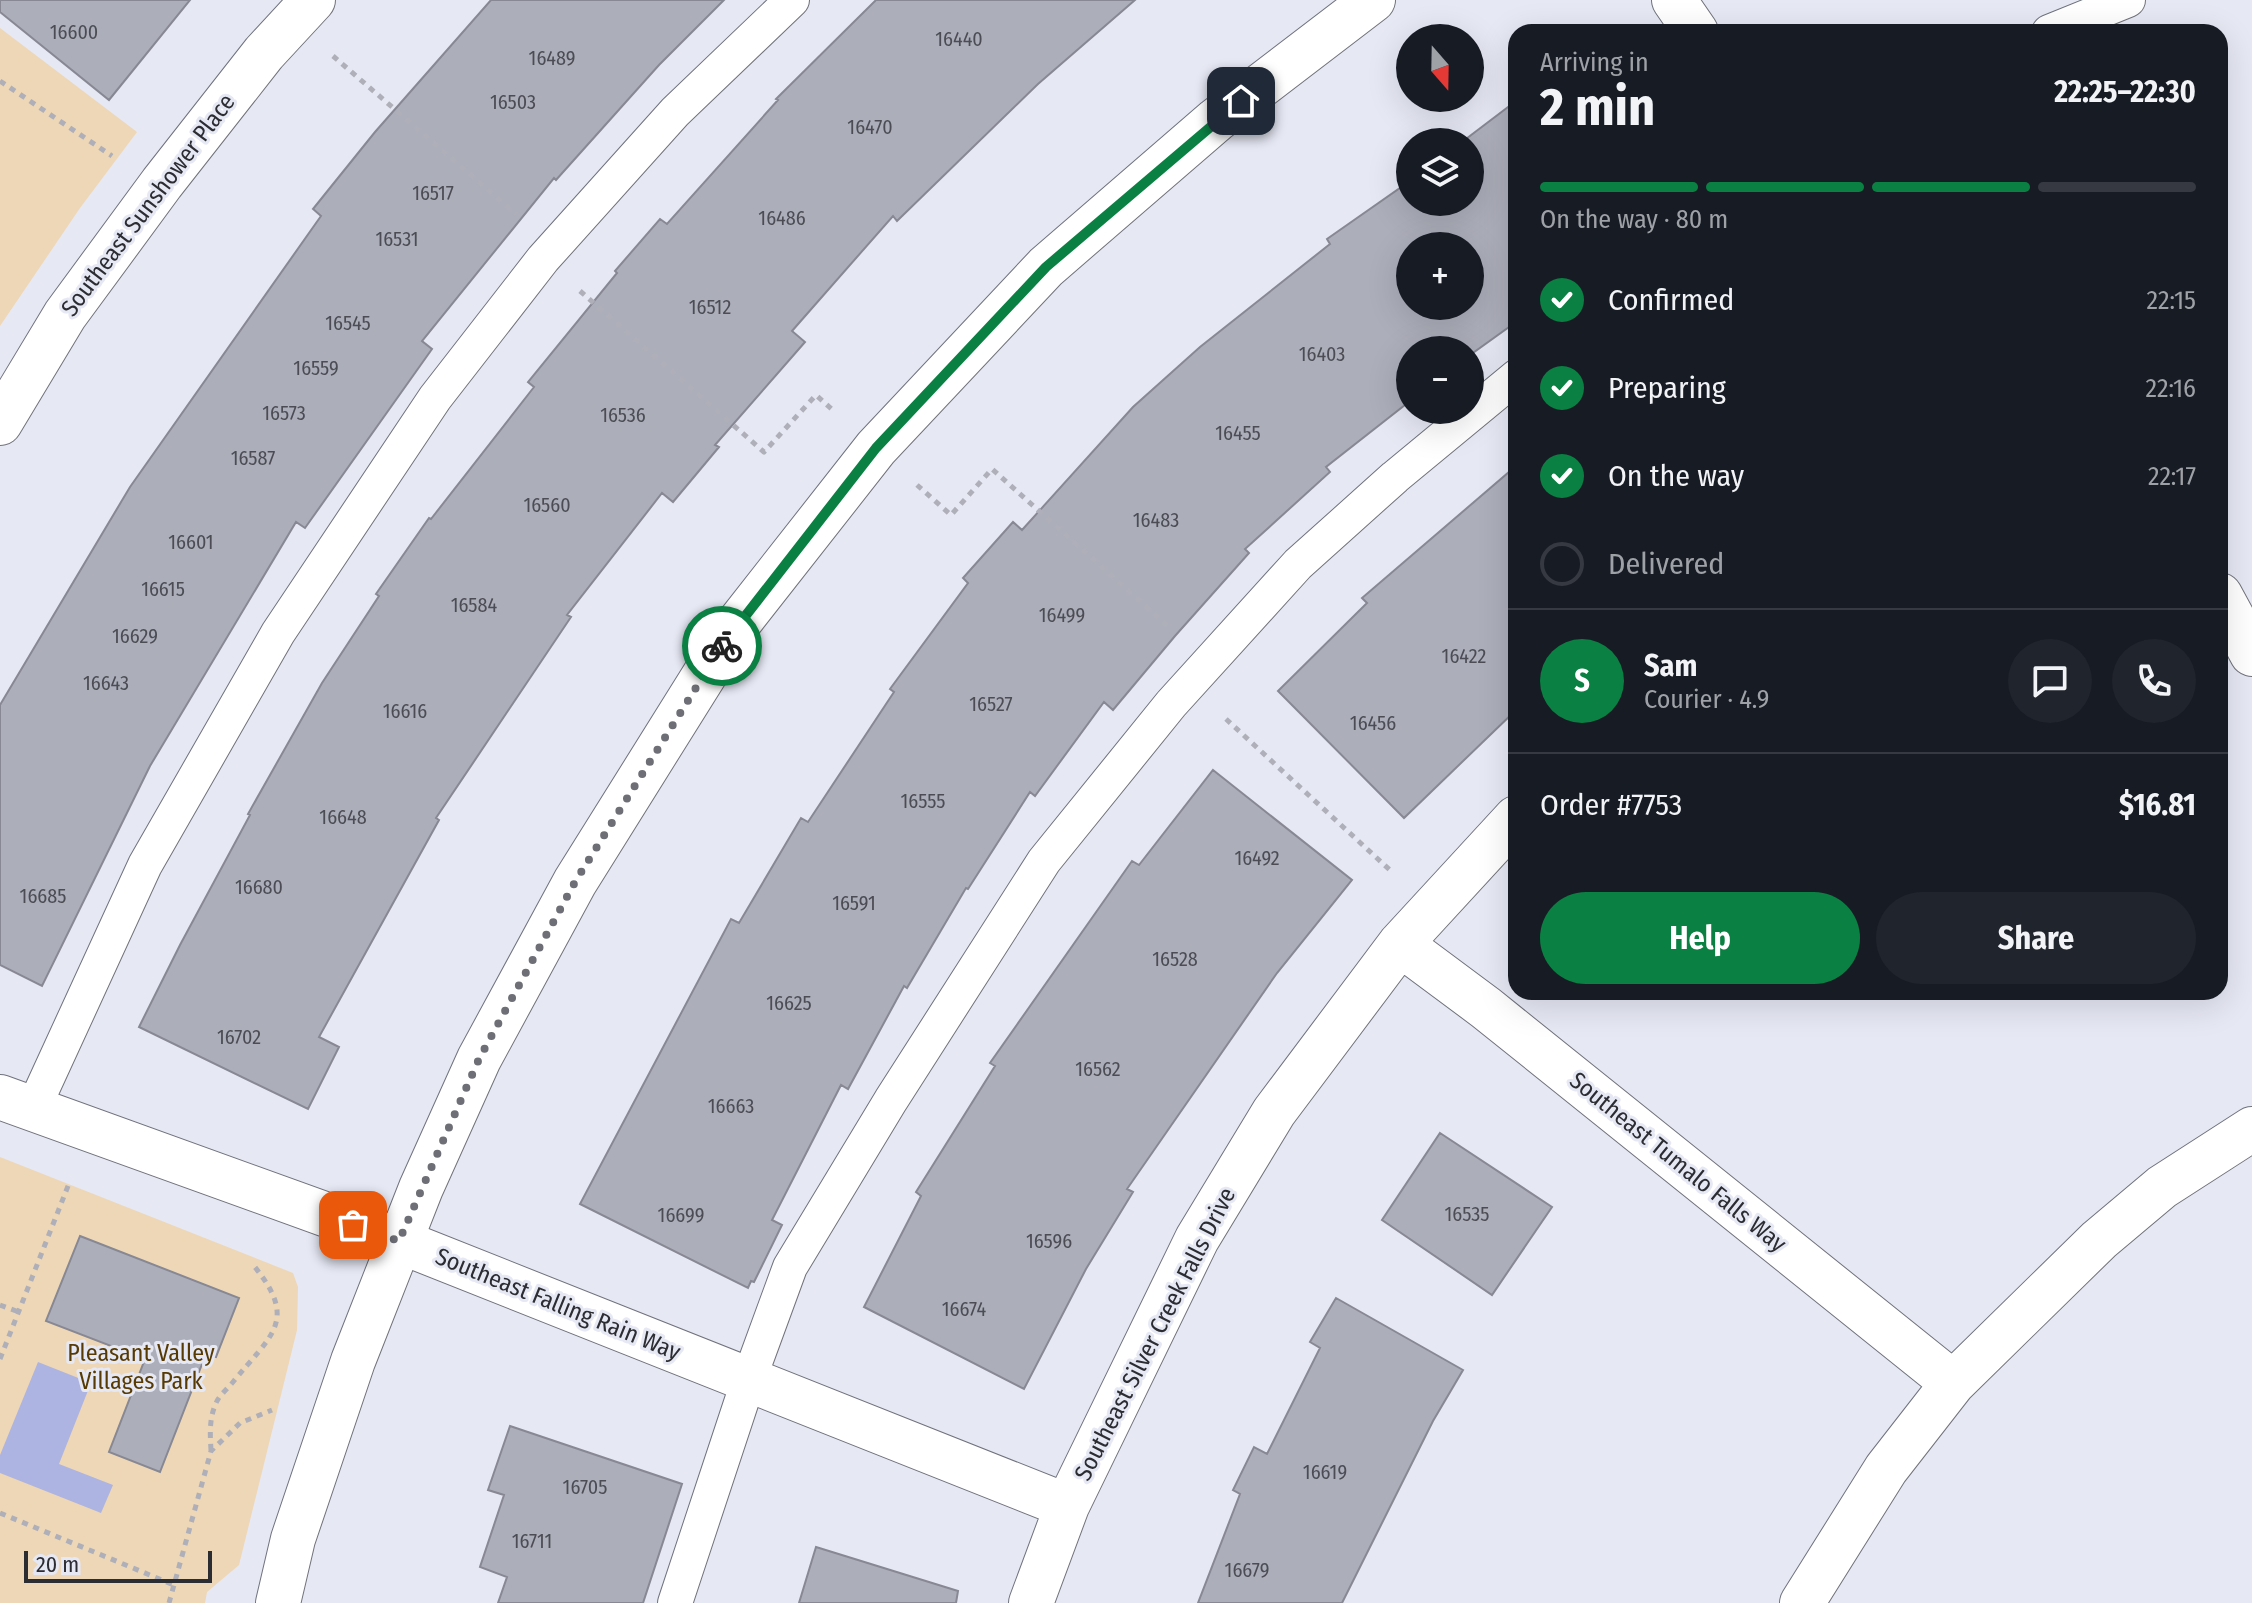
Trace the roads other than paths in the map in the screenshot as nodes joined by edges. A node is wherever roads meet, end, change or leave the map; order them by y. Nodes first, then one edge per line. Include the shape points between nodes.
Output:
1 (792, 0) edge
2 (1373, 0) edge
3 (1674, 0) edge
4 (2128, 0) edge
5 (303, 11) edge
6 (1690, 24) edge
7 (2069, 24) edge
8 (1508, 384) edge
9 (0, 423) edge
10 (2228, 610) edge
11 (2252, 654) edge
12 (1508, 827) edge
13 (1400, 944) junction
14 (17, 1103) edge
15 (2252, 1129) edge
16 (399, 1241) junction
17 (749, 1379) junction
18 (1953, 1383) junction
19 (1067, 1506) junction
20 (278, 1603) edge
21 (675, 1603) edge
22 (1031, 1603) edge
23 (1802, 1603) edge

1 - 14 lane via 675,112 543,259 435,398 278,633
2 - 16 street via 1216,120 1046,267 876,448 730,634 575,882 479,1059
3 - 6 street
4 - 7 lane
5 - 9 street, Southeast Sunshower Place via 177,164 65,315
8 - 17 lane via 1298,564 1171,704 1044,861 790,1267
10 - 11 street
12 - 13 street, Southeast Silver Creek Falls Drive
13 - 18 street, Southeast Tumalo Falls Way
13 - 19 street, Southeast Silver Creek Falls Drive via 1274,1112 1197,1239
14 - 16 street, Southeast Falling Rain Way
15 - 18 street via 2162,1187 2099,1240
16 - 17 street, Southeast Falling Rain Way
16 - 20 street via 293,1539
17 - 19 street, Southeast Falling Rain Way
17 - 21 lane
18 - 23 street via 1886,1469
19 - 22 street, Southeast Silver Creek Falls Drive

